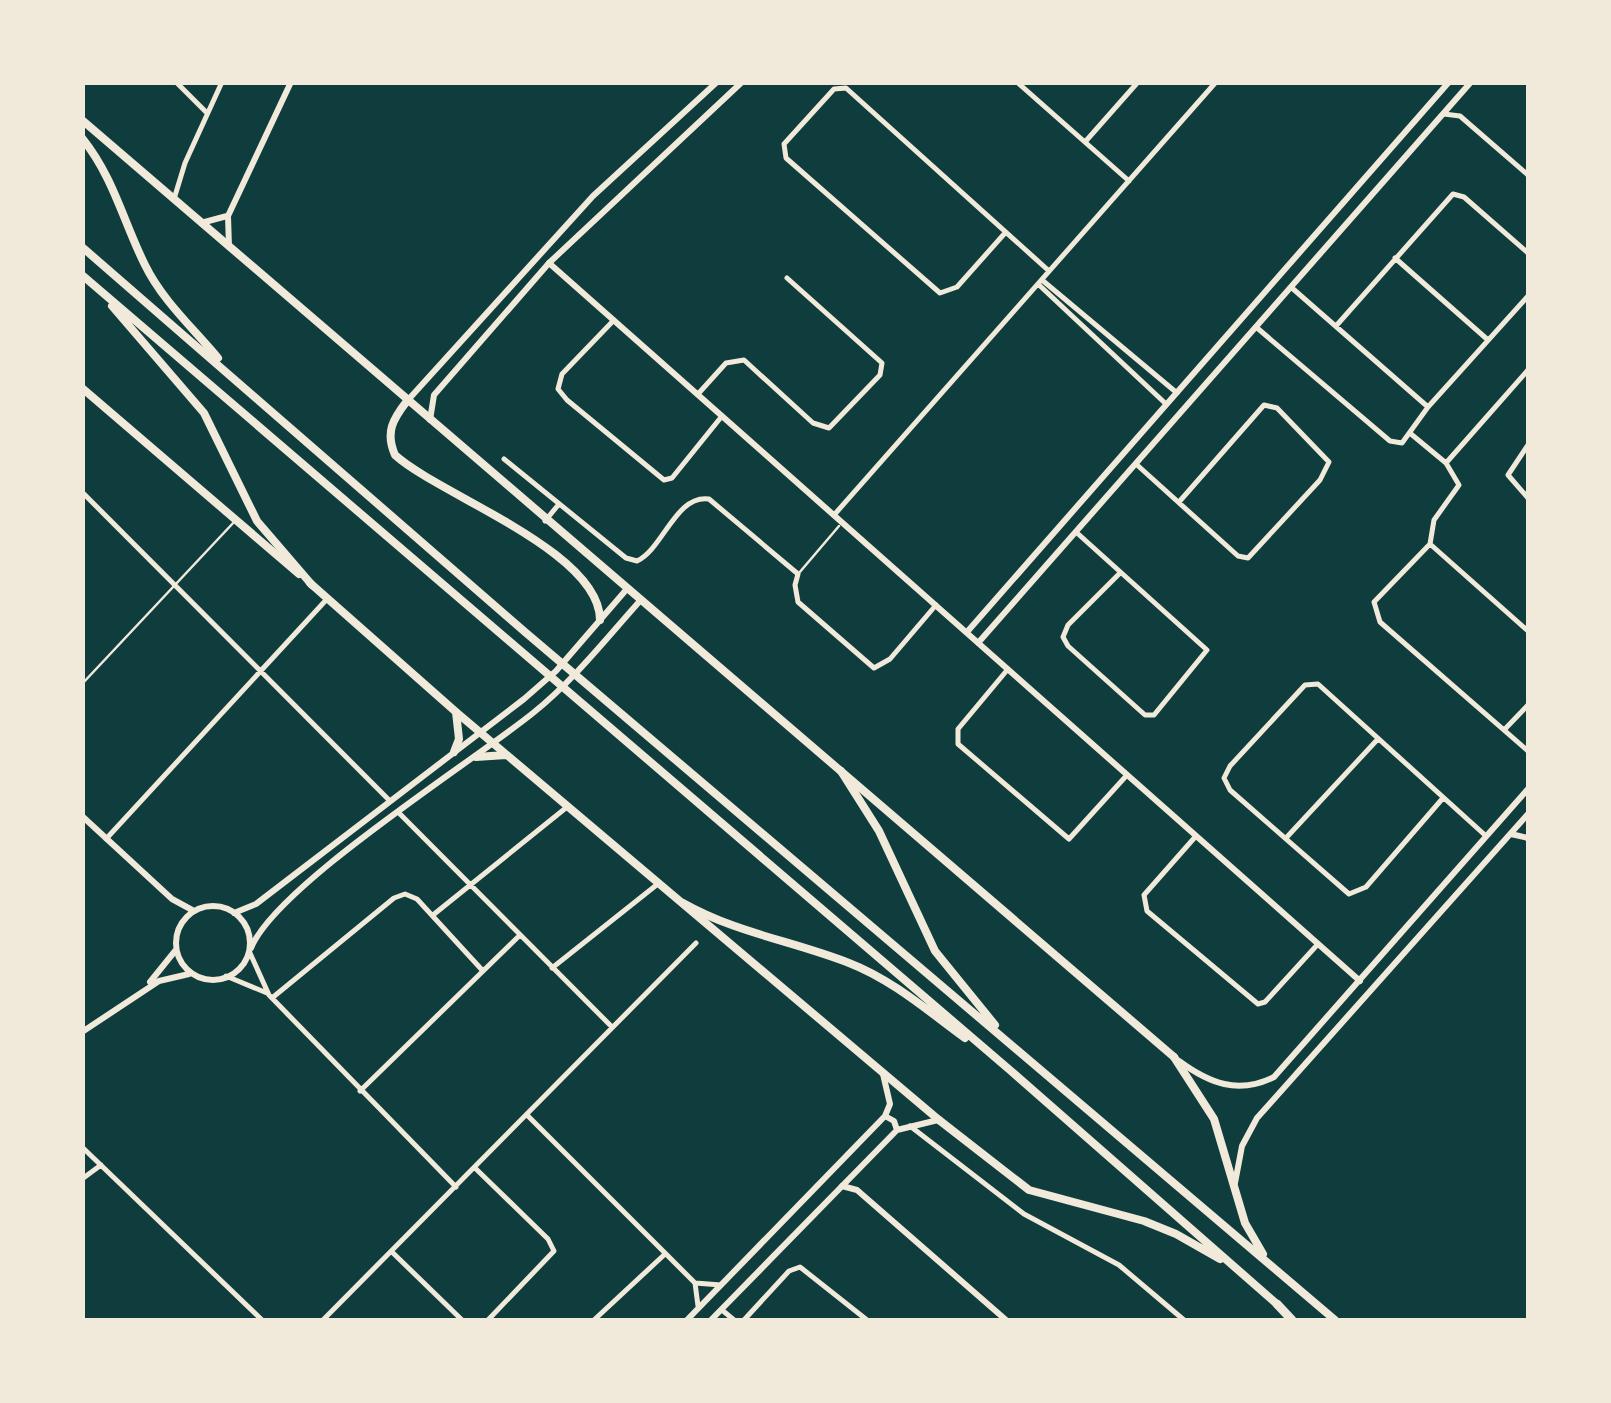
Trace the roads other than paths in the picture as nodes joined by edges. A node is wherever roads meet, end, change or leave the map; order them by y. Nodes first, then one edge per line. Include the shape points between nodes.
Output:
1 (176, 82) edge
2 (222, 82) edge
3 (291, 82) edge
4 (717, 82) edge
5 (742, 82) edge
6 (1017, 82) edge
7 (1138, 82) edge
8 (1216, 82) edge
9 (1449, 82) edge
10 (1472, 82) edge
11 (1456, 100) junction
12 (1424, 111) junction
13 (208, 113) junction
14 (1444, 114) junction
15 (1460, 116) junction
16 (82, 120) edge
17 (1437, 122) junction
18 (82, 138) edge
19 (1085, 142) junction
20 (1528, 175) edge
21 (1129, 182) junction
22 (593, 196) junction
23 (174, 200) junction
24 (604, 209) junction
25 (228, 216) junction
26 (201, 223) junction
27 (1005, 233) junction
28 (82, 247) edge
29 (229, 247) junction
30 (1528, 253) edge
31 (1395, 258) junction
32 (550, 263) junction
33 (1049, 271) junction
34 (82, 275) edge
35 (787, 278) dead end
36 (1040, 282) junction
37 (92, 284) junction
38 (1292, 288) junction
39 (1528, 296) edge
40 (488, 308) junction
41 (1080, 311) junction
42 (502, 318) junction
43 (1243, 318) junction
44 (1073, 319) junction
45 (614, 320) junction
46 (1336, 326) junction
47 (1256, 327) junction
48 (1225, 338) junction
49 (1488, 340) junction
50 (1238, 348) junction
51 (1528, 370) edge
52 (1148, 372) junction
53 (234, 376) junction
54 (1142, 379) junction
55 (82, 388) edge
56 (698, 394) junction
57 (1178, 394) junction
58 (406, 401) junction
59 (1166, 406) junction
60 (1428, 407) junction
61 (722, 416) junction
62 (430, 422) junction
63 (1411, 434) junction
64 (1528, 445) edge
65 (504, 458) dead end
66 (1136, 464) junction
67 (1446, 464) junction
68 (82, 492) edge
69 (1528, 498) edge
70 (1179, 502) junction
71 (561, 506) junction
72 (834, 515) junction
73 (236, 521) junction
74 (842, 522) junction
75 (547, 523) junction
76 (1076, 532) junction
77 (1430, 544) junction
78 (1028, 562) junction
79 (1120, 573) junction
80 (798, 574) junction
81 (1040, 574) junction
82 (1014, 579) junction
83 (173, 582) junction
84 (312, 584) junction
85 (1026, 589) junction
86 (626, 590) junction
87 (328, 598) junction
88 (639, 602) junction
89 (936, 605) junction
90 (600, 620) junction
91 (1528, 631) edge
92 (966, 632) junction
93 (978, 643) junction
94 (1008, 669) junction
95 (262, 670) junction
96 (82, 684) edge
97 (1528, 705) edge
98 (456, 712) junction
99 (1505, 729) junction
100 (481, 733) junction
101 (1377, 740) junction
102 (493, 744) junction
103 (1528, 751) edge
104 (454, 752) junction
105 (508, 755) junction
106 (476, 757) junction
107 (841, 771) junction
108 (1127, 774) junction
109 (1528, 788) edge
110 (1443, 798) junction
111 (390, 800) junction
112 (568, 806) junction
113 (399, 813) junction
114 (82, 816) edge
115 (1526, 817) edge
116 (356, 826) junction
117 (1510, 834) junction
118 (1196, 836) junction
119 (1486, 836) junction
120 (1286, 838) junction
121 (1528, 838) edge
122 (106, 839) junction
123 (338, 839) junction
124 (364, 839) junction
125 (344, 854) junction
126 (660, 882) junction
127 (469, 884) junction
128 (1434, 894) junction
129 (172, 899) junction
130 (683, 902) junction
131 (1446, 908) junction
132 (194, 911) junction
133 (1420, 912) junction
134 (234, 913) junction
135 (433, 915) junction
136 (179, 925) junction
137 (1430, 926) junction
138 (520, 936) junction
139 (696, 944) dead end
140 (1318, 944) junction
141 (250, 950) junction
142 (175, 951) junction
143 (552, 968) junction
144 (483, 971) junction
145 (193, 974) junction
146 (226, 976) junction
147 (1360, 981) junction
148 (138, 993) junction
149 (270, 996) junction
150 (612, 1027) junction
151 (82, 1032) edge
152 (1004, 1036) junction
153 (1174, 1058) junction
154 (1011, 1071) junction
155 (882, 1073) junction
156 (1274, 1077) junction
157 (360, 1091) junction
158 (1281, 1091) junction
159 (527, 1115) junction
160 (885, 1116) junction
161 (939, 1120) junction
162 (908, 1125) junction
163 (897, 1130) junction
164 (82, 1146) edge
165 (101, 1164) junction
166 (474, 1168) junction
167 (852, 1176) junction
168 (82, 1179) edge
169 (842, 1186) junction
170 (456, 1187) junction
171 (854, 1188) junction
172 (1234, 1190) junction
173 (777, 1229) junction
174 (788, 1241) junction
175 (762, 1245) junction
176 (392, 1252) junction
177 (664, 1254) junction
178 (774, 1256) junction
179 (1237, 1269) junction
180 (1287, 1279) junction
181 (695, 1284) junction
182 (723, 1284) junction
183 (1277, 1304) joint
184 (697, 1310) junction
185 (722, 1310) junction
186 (997, 1313) junction
187 (262, 1320) edge
188 (323, 1320) edge
189 (462, 1320) edge
190 (488, 1320) edge
191 (594, 1320) edge
192 (687, 1320) edge
193 (711, 1320) edge
194 (734, 1320) edge
195 (744, 1320) edge
196 (867, 1320) edge
197 (991, 1320) edge
198 (1006, 1320) edge
199 (1184, 1320) edge
200 (1295, 1320) edge
201 (1335, 1320) edge

1 - 13 street
2 - 13 street
3 - 25 street
4 - 22 street
5 - 24 street
6 - 19 street
7 - 19 street
8 - 21 street
9 - 12 street
10 - 11 street
11 - 14 street
11 - 15 street
12 - 17 street
12 - 43 street
13 - 23 street
14 - 15 street
14 - 17 street
15 - 20 street
16 - 23 main road
17 - 38 street
18 - 53 main road via 116,188 145,266
19 - 21 street
21 - 33 street
22 - 24 street
22 - 40 street
23 - 26 main road
24 - 32 street
25 - 26 street
25 - 29 street
26 - 29 main road
27 - 27 street via 846,88 834,88 784,144 786,158 940,293 957,287
27 - 33 street
28 - 53 main road
29 - 58 main road
30 - 31 street via 1452,194
31 - 46 street
31 - 49 street
32 - 42 street
32 - 45 street
33 - 36 street
34 - 37 main road
35 - 56 street via 882,363 880,375 829,428 813,423 744,360 726,363
36 - 41 street
36 - 44 street
36 - 72 street
37 - 84 main road via 194,398 257,521
37 - 154 main road
38 - 46 street
38 - 47 street
39 - 49 street
40 - 42 street
40 - 58 street
41 - 44 street
41 - 52 street
42 - 62 street via 434,395
43 - 47 street via 1243,328
43 - 48 street
44 - 54 street
45 - 56 street
45 - 61 street via 562,374 558,388 578,410 664,480
46 - 60 street
47 - 50 street
47 - 63 street via 1390,441 1402,443
48 - 50 street via 1236,335
48 - 57 street
49 - 60 street
50 - 66 street
51 - 67 street
52 - 54 street
52 - 57 street
53 - 152 main road
54 - 59 street
55 - 73 main road
56 - 61 street
57 - 59 street
58 - 62 main road
58 - 90 main road via 389,434 396,454 545,548 596,598
59 - 78 street
60 - 63 street
61 - 72 street
62 - 75 main road
63 - 67 street
64 - 69 street via 1508,475
65 - 71 street
66 - 70 street
66 - 76 street
67 - 77 street via 1458,478 1458,492 1434,520
68 - 83 street
70 - 70 street via 1248,558 1329,462 1277,408 1264,405
71 - 75 street
71 - 80 street via 636,561 686,505 709,499
72 - 74 street
73 - 83 lane
73 - 84 main road
74 - 80 lane
74 - 89 street
75 - 86 main road
76 - 79 street
76 - 81 street
77 - 91 street
77 - 99 street via 1373,610
78 - 81 street via 1032,574
78 - 82 street
79 - 79 street via 1207,650 1154,715 1145,715 1063,637
80 - 89 street via 798,602 874,668 890,659
81 - 85 street
82 - 85 street
82 - 92 street
83 - 95 street
83 - 96 lane
84 - 87 main road
85 - 93 street
86 - 88 main road
86 - 90 street
87 - 95 street
87 - 98 main road
88 - 102 street via 567,682
88 - 107 main road
89 - 92 street
90 - 100 street via 556,671
92 - 93 street
93 - 94 street
94 - 108 street
94 - 108 street via 958,729 955,738 971,756 1069,839
95 - 111 street
95 - 122 street
97 - 99 street
98 - 100 main road
98 - 104 main road
99 - 103 street
100 - 102 main road
100 - 104 street
101 - 110 street
101 - 120 street
101 - 120 street via 1318,684 1305,685 1285,705 1224,778
102 - 105 main road
102 - 106 street
104 - 111 street
105 - 106 main road
105 - 112 main road
106 - 113 street
107 - 152 main road via 879,831 935,951
107 - 153 main road
108 - 118 street
109 - 119 street
110 - 119 street
110 - 120 street via 1358,893 1349,894
111 - 116 street
112 - 126 main road
112 - 127 street
113 - 124 street
113 - 127 street
114 - 122 street
115 - 117 street
115 - 121 street
116 - 123 street
116 - 124 street via 354,835
117 - 121 street
117 - 131 street
118 - 140 street
118 - 140 street via 1144,894 1147,911 1258,1004
119 - 128 street
122 - 129 street
123 - 125 street
123 - 134 street via 256,904
124 - 125 street
125 - 141 street via 268,920
126 - 130 main road
126 - 143 street
127 - 135 street
127 - 138 street
128 - 131 street via 1436,905
128 - 133 street
129 - 132 street
129 - 136 street
130 - 154 main road via 716,922 864,970
130 - 155 main road
131 - 137 street
132 - 134 street
132 - 136 street
133 - 137 street
133 - 147 street
134 - 141 street via 246,926
135 - 144 street
135 - 149 street via 405,894 394,898
136 - 142 street
137 - 158 street
138 - 143 street
138 - 144 street
139 - 150 street
140 - 147 street
141 - 146 street via 244,965
141 - 149 street
142 - 145 street
142 - 148 street
143 - 150 street
144 - 157 street
145 - 146 street
145 - 148 street via 168,977
146 - 149 street
147 - 156 street
148 - 151 street
149 - 157 street
150 - 159 street
152 - 180 main road
153 - 156 street via 1202,1078 1234,1088
153 - 172 main road via 1214,1119
154 - 179 main road
155 - 160 street via 890,1104
155 - 161 main road
156 - 158 street via 1272,1086
157 - 170 street
158 - 172 street via 1250,1129
159 - 166 street
159 - 177 street
160 - 163 street
160 - 173 street
161 - 162 street
161 - 179 main road via 1029,1190 1176,1234
162 - 163 street
162 - 199 street via 1024,1214 1119,1265
163 - 167 street
164 - 165 street
165 - 168 street
165 - 187 street
166 - 170 street
166 - 190 street via 554,1251
167 - 169 street
167 - 171 street
169 - 171 street
169 - 174 street
170 - 176 street
171 - 186 street
172 - 180 main road via 1254,1238
173 - 174 street via 778,1239
173 - 175 street
174 - 178 street
175 - 178 street
175 - 182 street
176 - 188 street
176 - 189 street
177 - 181 street
177 - 191 street
178 - 185 street
179 - 183 main road
180 - 201 main road
181 - 182 street
181 - 184 street
182 - 184 street
183 - 200 highway
184 - 192 street
185 - 193 street
185 - 194 street
186 - 197 street
186 - 198 street
195 - 196 street via 800,1267

